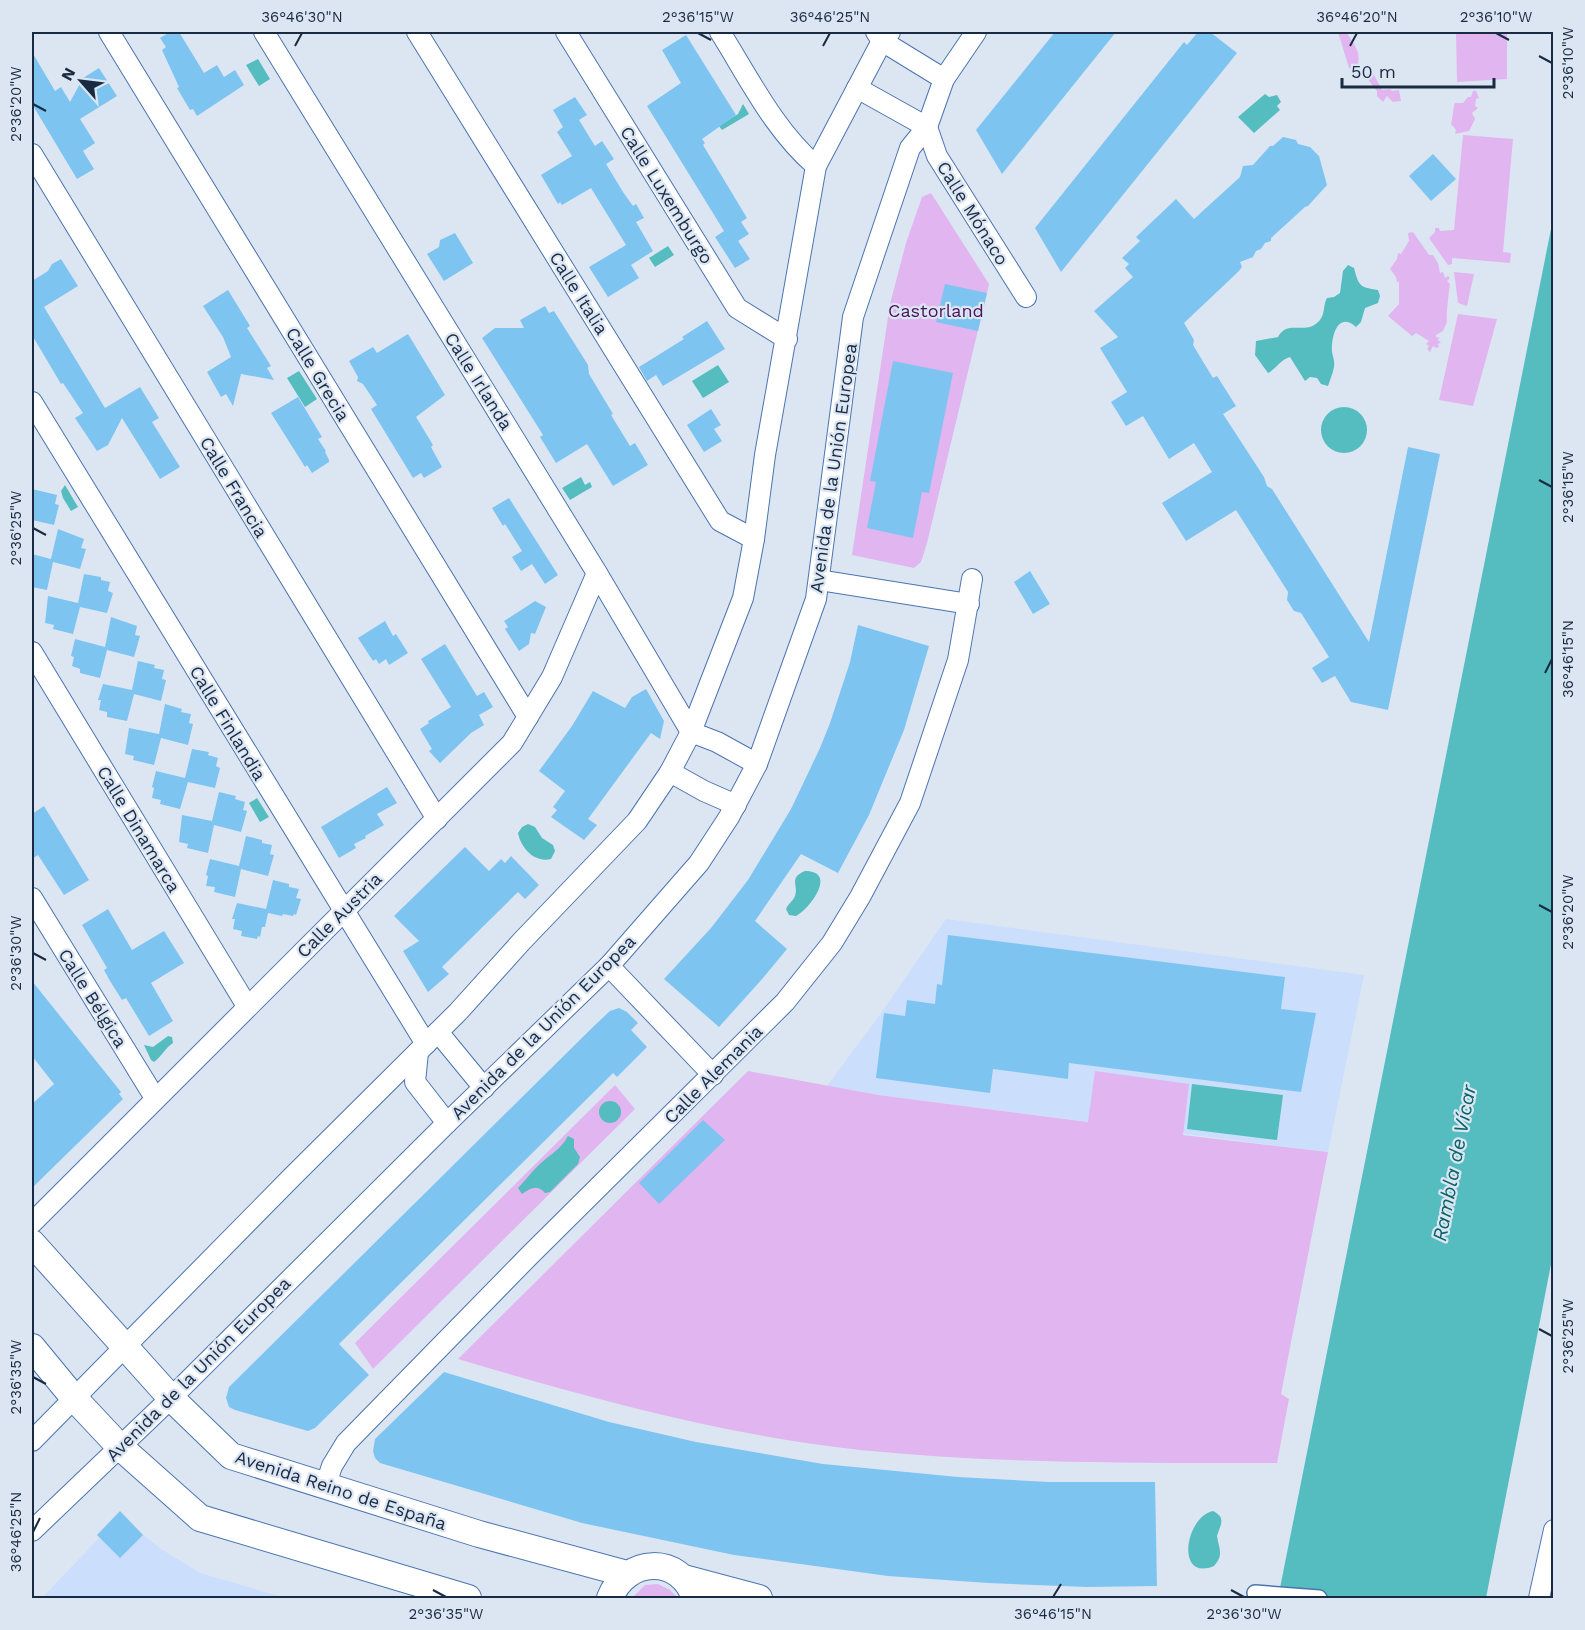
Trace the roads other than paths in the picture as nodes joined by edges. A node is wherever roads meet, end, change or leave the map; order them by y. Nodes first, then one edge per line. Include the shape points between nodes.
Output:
1 (109, 32) edge
2 (264, 32) edge
3 (417, 32) edge
4 (566, 32) edge
5 (720, 32) edge
6 (976, 32) edge
7 (883, 35) edge
8 (944, 79) junction
9 (857, 88) junction
10 (927, 127) junction
11 (32, 154) edge
12 (816, 166) junction
13 (1026, 297) dead end
14 (787, 339) junction
15 (32, 402) edge
16 (754, 539) junction
17 (597, 573) junction
18 (972, 579) dead end
19 (819, 580) junction
20 (969, 604) junction
21 (32, 652) edge
22 (528, 717) junction
23 (691, 732) junction
24 (757, 764) junction
25 (670, 772) junction
26 (736, 805) junction
27 (437, 819) junction
28 (32, 898) edge
29 (343, 911) junction
30 (609, 966) junction
31 (247, 1006) junction
32 (427, 1043) junction
33 (713, 1075) junction
34 (483, 1088) junction
35 (155, 1098) junction
36 (447, 1123) junction
37 (32, 1223) edge
38 (32, 1243) edge
39 (32, 1347) edge
40 (124, 1347) junction
41 (74, 1398) junction
42 (171, 1398) junction
43 (32, 1442) edge
44 (119, 1446) junction
45 (325, 1487) junction
46 (1554, 1530) edge
47 (32, 1531) edge
48 (627, 1574) junction
49 (690, 1588) edge
50 (1255, 1593) dead end
51 (468, 1599) edge
52 (609, 1599) edge
53 (759, 1599) edge
54 (1319, 1599) edge
55 (1539, 1599) edge

1 - 22 street, Calle Grecia
2 - 17 street, Calle Irlanda
3 - 16 street, Calle Italia via 720,521
4 - 14 street, Calle Luxemburgo via 737,308
5 - 12 street via 783,132
6 - 8 street, Avenida de la Unión Europea
7 - 8 street
7 - 9 street
8 - 10 street, Avenida de la Unión Europea
9 - 10 street
9 - 12 street
10 - 13 street, Calle Mónaco via 937,156
10 - 19 street, Avenida de la Unión Europea via 910,148 853,317
11 - 27 street, Calle Francia
12 - 14 street
14 - 16 street
15 - 29 street, Calle Finlandia
16 - 23 street via 740,607
17 - 22 street, Calle Austria via 552,677
17 - 23 street, Calle Irlanda
18 - 20 street, Calle Alemania
19 - 20 street
19 - 24 street, Avenida de la Unión Europea via 816,599
20 - 33 street, Calle Alemania via 958,660 910,803 860,897 799,986
21 - 31 street, Calle Dinamarca
22 - 27 street, Calle Austria via 512,743
23 - 24 street
23 - 25 street
24 - 26 street, Avenida de la Unión Europea
25 - 26 street
25 - 32 street via 637,821
26 - 30 street, Avenida de la Unión Europea via 699,863
27 - 29 street, Calle Austria
28 - 35 street, Calle Bélgica
29 - 31 street, Calle Austria
29 - 32 street, Calle Finlandia
30 - 33 street
30 - 34 street, Avenida de la Unión Europea
31 - 35 street, Calle Austria
32 - 34 street, Calle Finlandia
32 - 36 street via 415,1082
32 - 40 street
33 - 45 street, Calle Alemania via 346,1443
34 - 36 street, Avenida de la Unión Europea
35 - 37 street, Calle Austria
36 - 42 street, Avenida de la Unión Europea
38 - 40 street, Avenida Reino de España
39 - 41 street
40 - 41 street
40 - 42 street, Avenida Reino de España
41 - 43 street
41 - 44 street
42 - 44 street, Avenida de la Unión Europea
42 - 45 street, Avenida Reino de España via 231,1456
44 - 47 street, Avenida de la Unión Europea
44 - 51 street via 200,1518
45 - 48 street, Avenida Reino de España
46 - 55 street
48 - 49 street via 656,1566 671,1570
48 - 52 street via 614,1586
49 - 53 street
50 - 54 street

